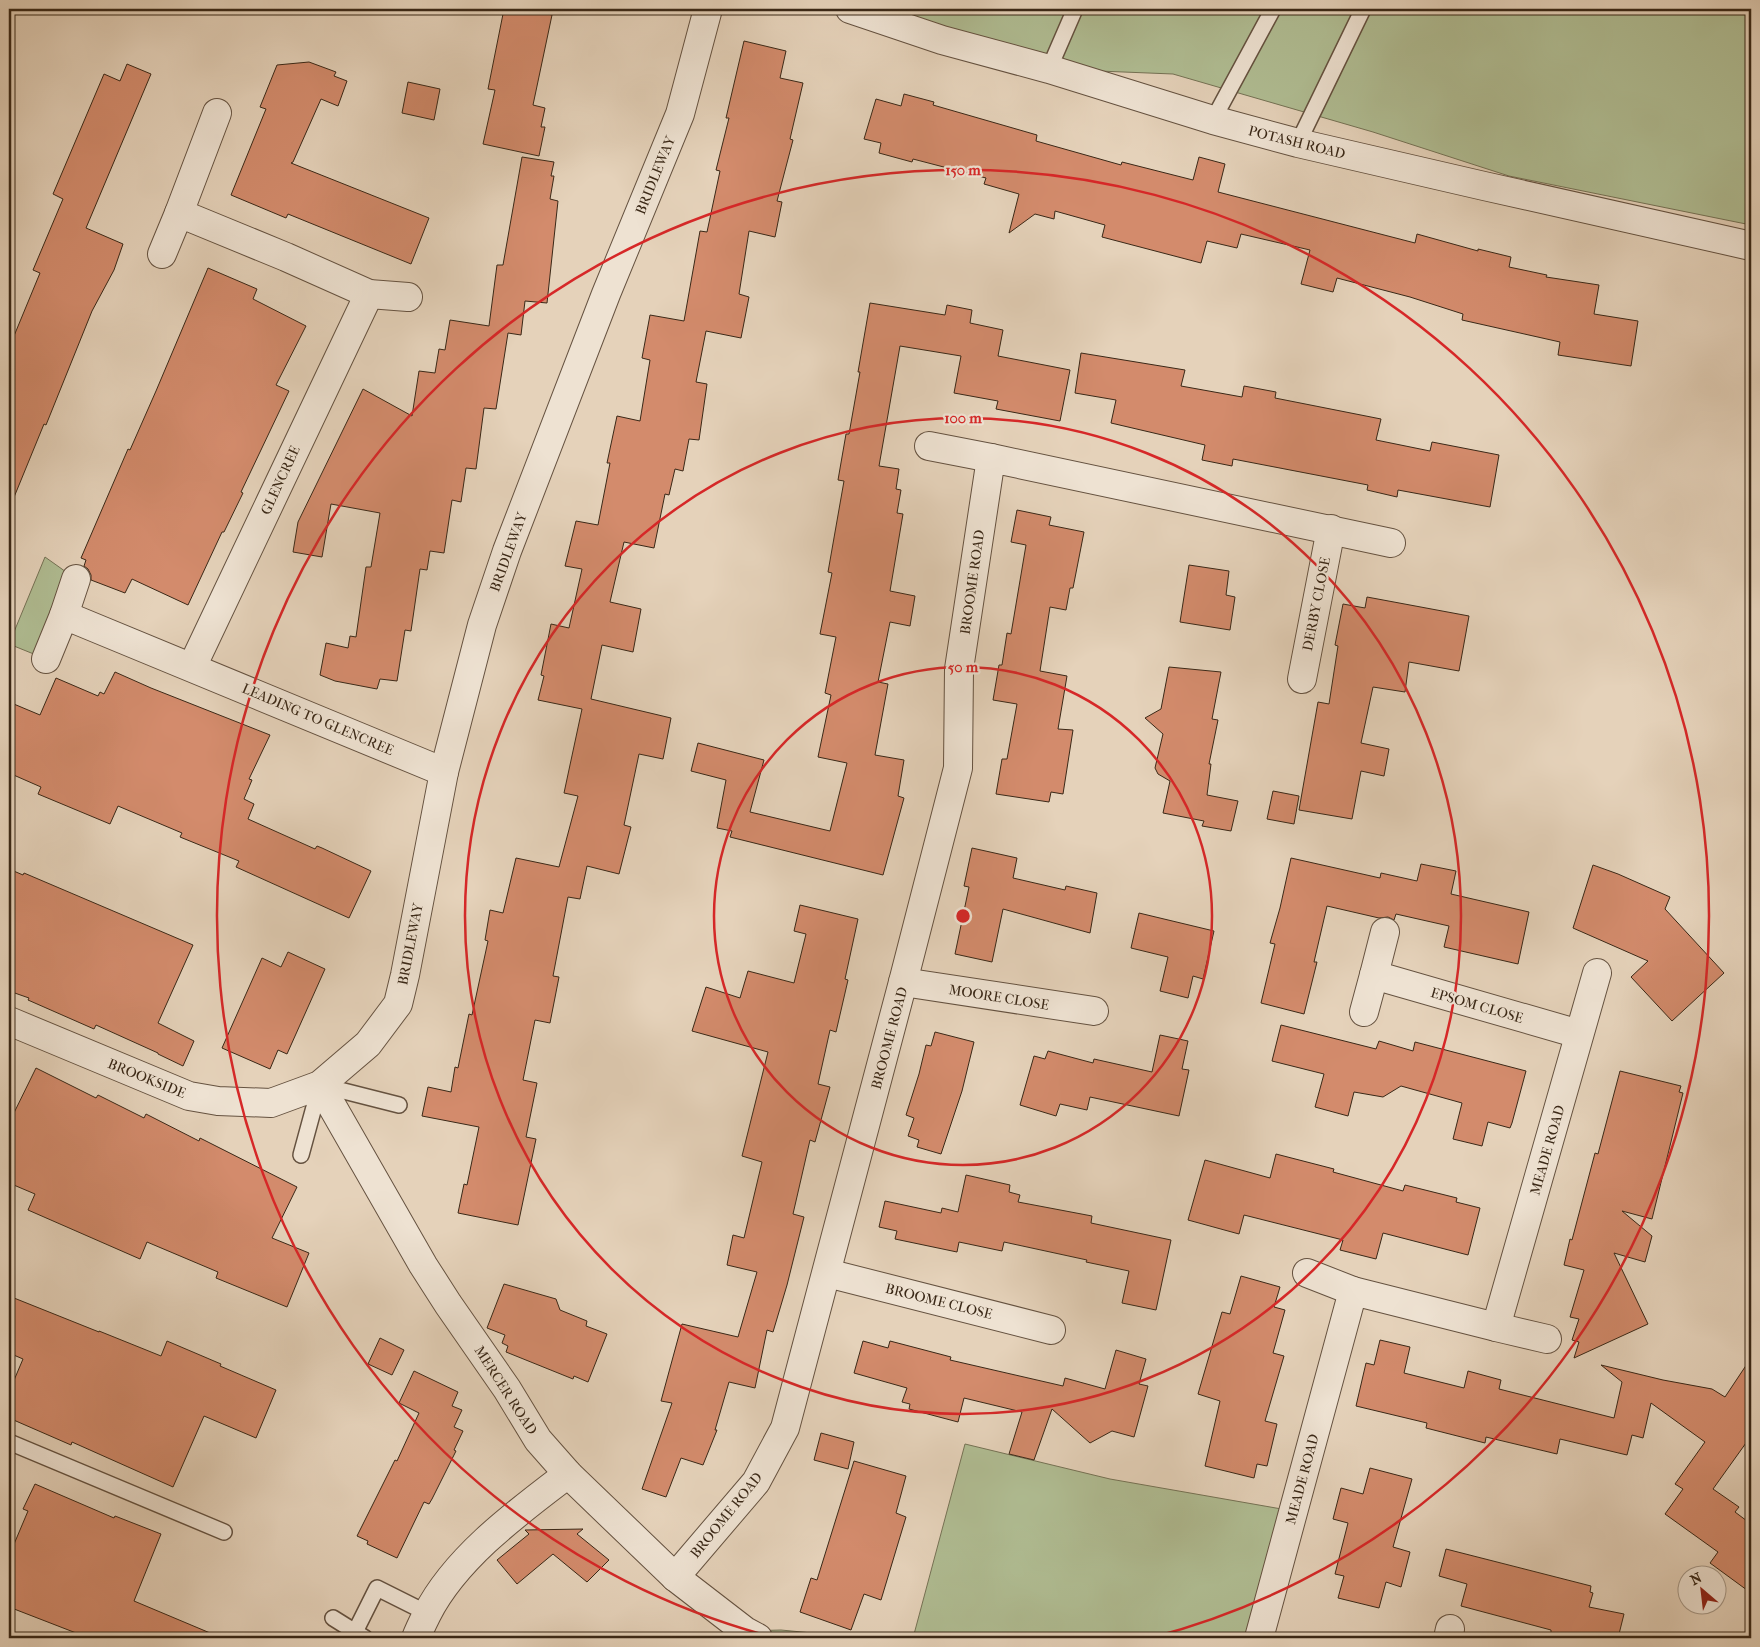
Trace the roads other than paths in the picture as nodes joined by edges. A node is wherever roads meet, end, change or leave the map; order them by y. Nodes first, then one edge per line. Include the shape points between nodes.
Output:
1 (708, 9) edge
2 (850, 9) edge
3 (1075, 9) edge
4 (1273, 9) edge
5 (1362, 9) edge
6 (1049, 70) junction
7 (217, 113) dead end
8 (1213, 120) junction
9 (1298, 143) junction
10 (179, 213) junction
11 (1751, 246) edge
12 (162, 254) dead end
13 (369, 294) junction
14 (408, 297) dead end
15 (929, 446) dead end
16 (991, 458) junction
17 (1330, 529) junction
18 (1392, 542) dead end
19 (76, 579) dead end
20 (64, 615) junction
21 (46, 659) dead end
22 (192, 667) junction
23 (1302, 679) dead end
24 (444, 772) junction
25 (1385, 932) dead end
26 (1597, 972) dead end
27 (1374, 975) junction
28 (904, 982) junction
29 (1094, 1011) dead end
30 (1364, 1012) dead end
31 (9, 1021) edge
32 (1579, 1034) junction
33 (320, 1086) junction
34 (399, 1105) dead end
35 (301, 1155) dead end
36 (827, 1273) junction
37 (1307, 1273) dead end
38 (1353, 1291) junction
39 (1496, 1327) junction
40 (1051, 1330) dead end
41 (1548, 1339) dead end
42 (9, 1442) edge
43 (568, 1474) junction
44 (224, 1532) dead end
45 (675, 1578) junction
46 (427, 1613) junction
47 (333, 1618) dead end
48 (360, 1635) edge
49 (416, 1638) edge
50 (758, 1638) edge
51 (1261, 1638) edge

1 - 24 street, BRIDLEWAY via 680,114 606,294 482,625
2 - 6 street, POTASH ROAD via 942,40
3 - 6 lane
4 - 8 lane
5 - 9 lane
6 - 8 street, POTASH ROAD
7 - 10 street
8 - 9 street, POTASH ROAD
9 - 11 street, POTASH ROAD
10 - 12 street
10 - 13 street
13 - 14 street
13 - 22 street, GLENCREE
15 - 16 street
16 - 17 street
16 - 28 street, BROOME ROAD via 959,669 958,768
17 - 18 street
17 - 23 street, DERBY CLOSE
19 - 20 street
20 - 21 street
20 - 22 street, LEADING TO GLENCREE
22 - 24 street, LEADING TO GLENCREE
24 - 33 street, BRIDLEWAY via 398,1004 368,1044
25 - 27 street
26 - 32 street, MEADE ROAD
27 - 30 street
27 - 32 street, EPSOM CLOSE
28 - 29 street, MOORE CLOSE
28 - 36 street, BROOME ROAD
31 - 33 street, BROOKSIDE via 189,1096 218,1101 271,1103
32 - 39 street, MEADE ROAD
33 - 34 lane
33 - 35 lane
33 - 43 street, MERCER ROAD via 448,1304 538,1440
36 - 40 street, BROOME CLOSE
36 - 45 street, BROOME ROAD via 785,1428 756,1482
37 - 38 street
38 - 39 street
38 - 51 street, MEADE ROAD
39 - 41 street
42 - 44 lane
43 - 45 street, MERCER ROAD
43 - 46 street via 488,1537 449,1580
45 - 50 street, MERCER ROAD
46 - 48 lane via 377,1588
46 - 49 street
47 - 48 lane

